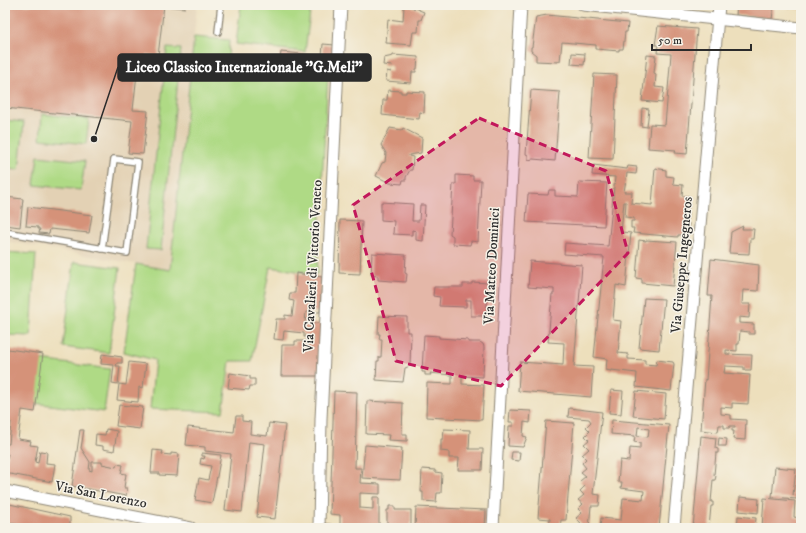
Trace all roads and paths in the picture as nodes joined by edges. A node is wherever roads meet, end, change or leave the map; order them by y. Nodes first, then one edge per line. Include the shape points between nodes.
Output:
1 (221, 5) edge
2 (341, 5) edge
3 (521, 5) edge
4 (583, 5) edge
5 (719, 5) edge
6 (718, 19) junction
7 (801, 28) edge
8 (218, 32) dead end
9 (5, 232) edge
10 (102, 249) junction
11 (5, 491) edge
12 (191, 528) edge
13 (319, 528) edge
14 (493, 528) edge
15 (674, 528) edge

1 - 8 lane
2 - 13 street, Via Cavalieri di Vittorio Veneto via 321,419
3 - 14 street, Via Matteo Dominici
4 - 6 street
5 - 6 street, Via Giuseppe Ingegneros
6 - 7 street
6 - 15 street, Via Giuseppe Ingegneros
9 - 10 lane
10 - 10 lane via 127,254 138,162 114,159
11 - 12 street, Via San Lorenzo

